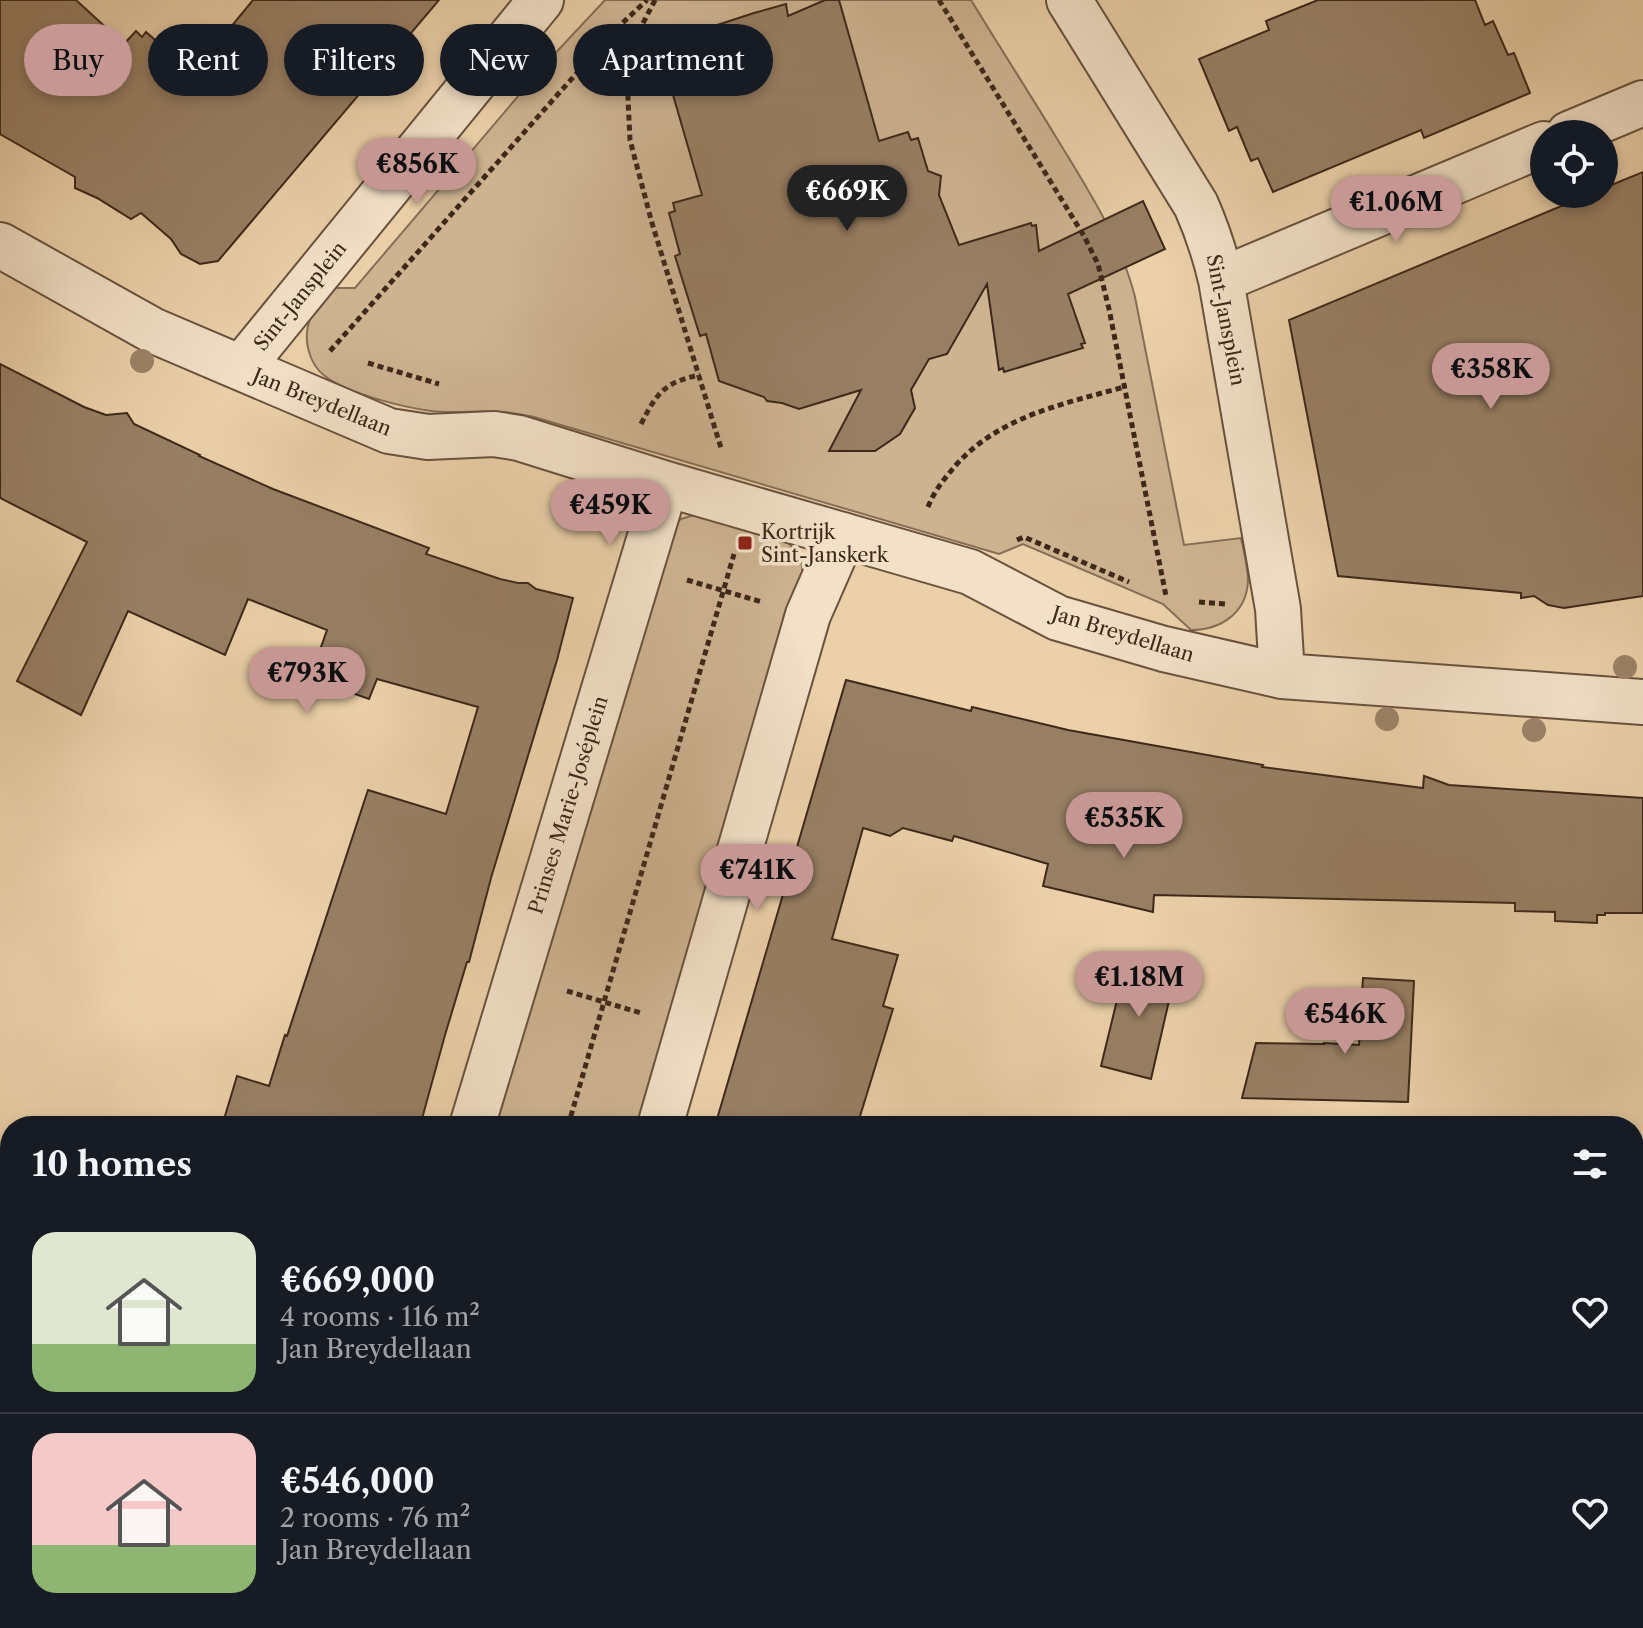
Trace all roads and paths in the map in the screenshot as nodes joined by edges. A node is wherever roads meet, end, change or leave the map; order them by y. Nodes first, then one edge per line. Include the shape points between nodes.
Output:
1 (541, 0) edge
2 (647, 0) edge
3 (655, 0) edge
4 (939, 0) edge
5 (1069, 0) edge
6 (1643, 103) edge
7 (1602, 120) edge
8 (1530, 150) edge
9 (0, 245) edge
10 (1221, 280) junction
11 (344, 356) dead end
12 (359, 360) dead end
13 (241, 368) junction
14 (700, 375) junction
15 (446, 386) dead end
16 (1124, 387) junction
17 (719, 456) dead end
18 (648, 478) junction
19 (747, 507) junction
20 (926, 512) dead end
21 (843, 535) junction
22 (1010, 542) dead end
23 (640, 566) junction
24 (1138, 586) dead end
25 (723, 591) junction
26 (1152, 592) dead end
27 (1194, 601) dead end
28 (1278, 609) junction
29 (808, 615) junction
30 (1282, 676) junction
31 (1643, 702) edge
32 (516, 975) junction
33 (602, 1003) junction
34 (689, 1026) junction
35 (475, 1116) edge
36 (571, 1116) edge
37 (663, 1116) edge

1 - 13 street, Sint-Jansplein
2 - 11 path via 329,352
3 - 14 path via 639,31 627,77 630,140
4 - 16 path via 1098,264
5 - 10 street, Sint-Jansplein via 1196,205
6 - 7 street
8 - 10 street
9 - 13 street, Jan Breydellaan via 152,330
10 - 28 street, Sint-Jansplein
12 - 15 path
13 - 18 street, Jan Breydellaan via 389,431 519,438
14 - 17 path via 721,447
14 - 18 path via 678,379 654,398 640,427
16 - 20 path via 1019,418 991,434 948,475
16 - 26 path via 1166,598
18 - 19 street, Jan Breydellaan
18 - 23 street, Prinses Marie-Joséplein
19 - 21 street, Jan Breydellaan
19 - 25 path
21 - 29 street
21 - 30 street, Jan Breydellaan via 970,572 1058,618
22 - 24 path via 1024,537
23 - 25 path
23 - 32 street, Prinses Marie-Joséplein
25 - 29 path
25 - 33 path
27 - 28 path
28 - 30 street, Sint-Jansplein
29 - 34 street
30 - 31 street, Jan Breydellaan
32 - 33 path
32 - 35 street, Prinses Marie-Joséplein
33 - 34 path
33 - 36 path
34 - 37 street

